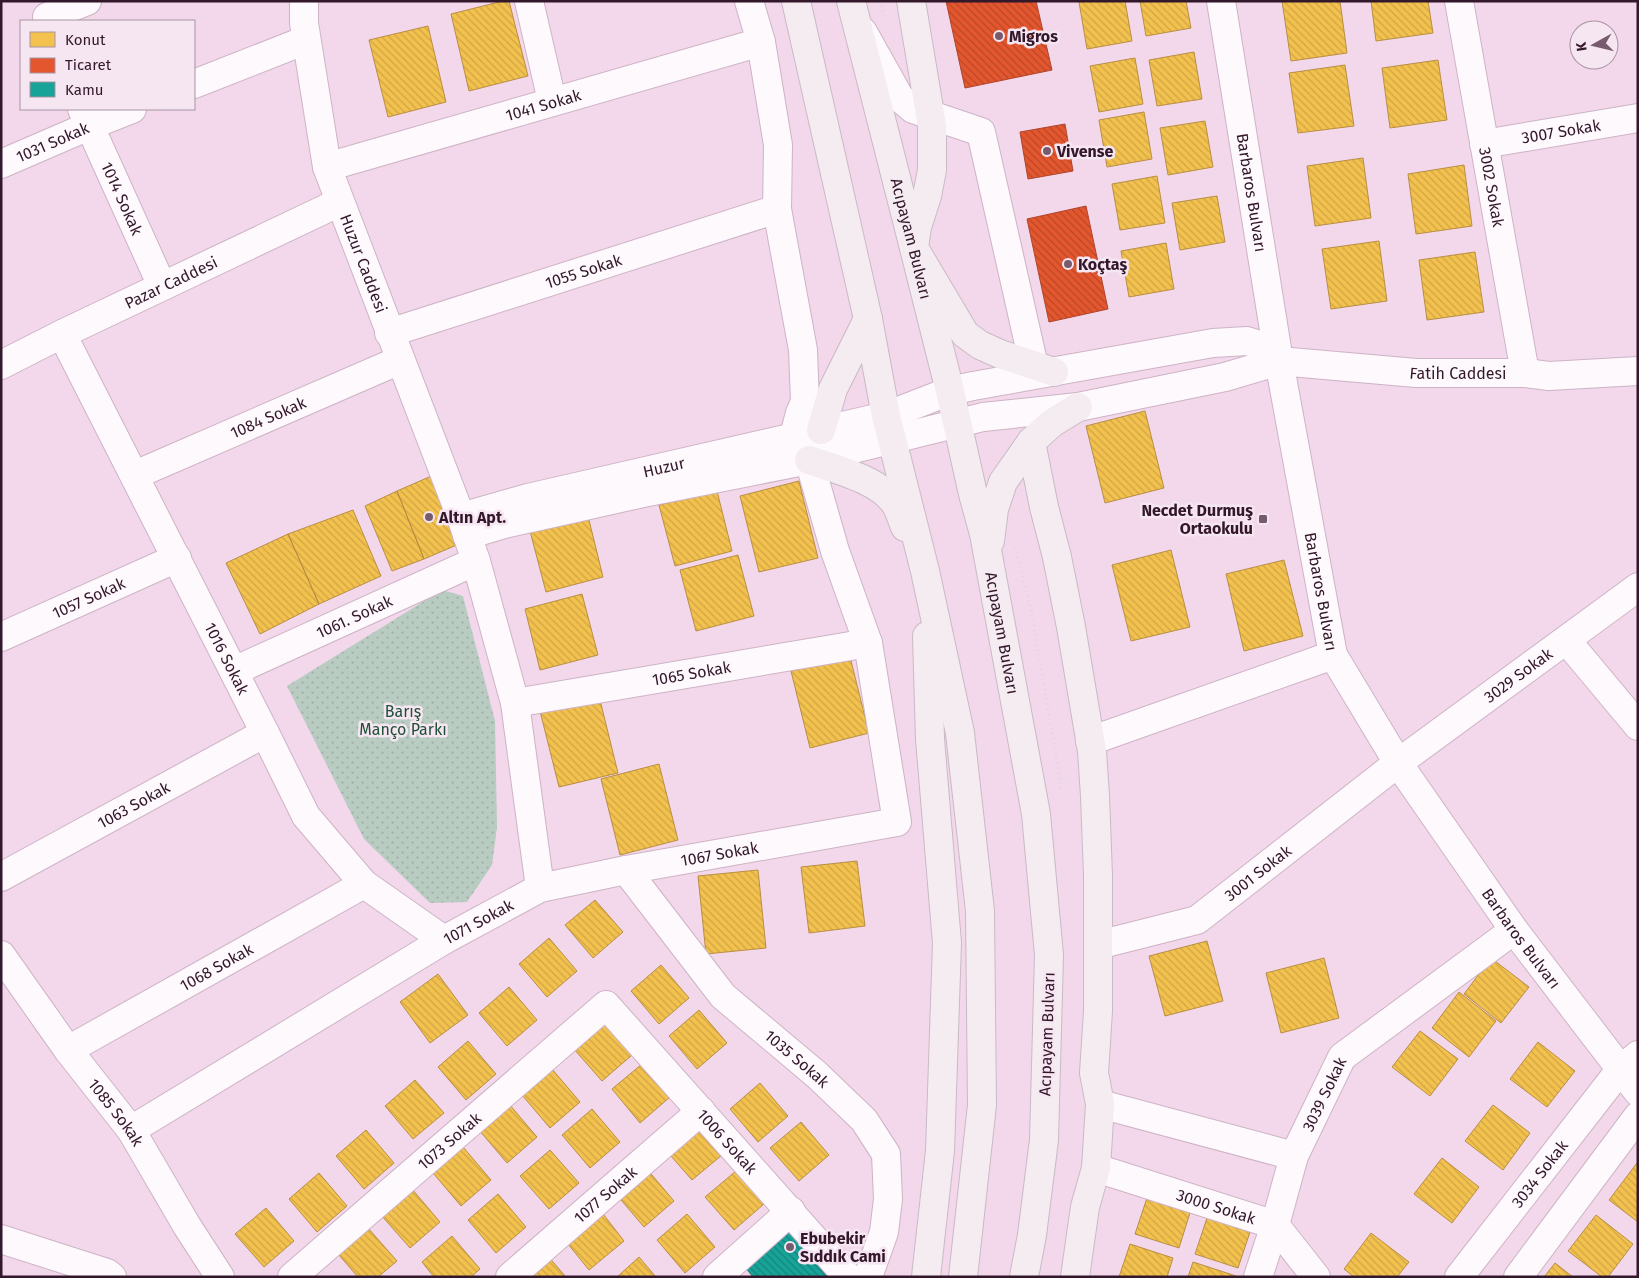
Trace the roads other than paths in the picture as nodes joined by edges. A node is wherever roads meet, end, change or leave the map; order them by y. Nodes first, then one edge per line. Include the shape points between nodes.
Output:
1 (87, 1) edge
2 (304, 1) edge
3 (529, 1) edge
4 (749, 1) edge
5 (796, 1) edge
6 (911, 1) edge
7 (1221, 1) edge
8 (1459, 1) edge
9 (853, 9) edge
10 (46, 13) edge
11 (306, 40) junction
12 (761, 42) junction
13 (195, 84) edge
14 (552, 101) junction
15 (126, 110) edge
16 (930, 115) junction
17 (85, 117) edge
18 (1638, 118) edge
19 (1484, 144) junction
20 (1, 164) edge
21 (327, 167) junction
22 (340, 202) junction
23 (777, 209) junction
24 (914, 248) junction
25 (162, 286) junction
26 (868, 319) junction
27 (389, 333) junction
28 (62, 334) junction
29 (400, 360) junction
30 (1279, 361) junction
31 (1, 365) edge
32 (1044, 369) junction
33 (1638, 371) edge
34 (1525, 373) junction
35 (950, 391) junction
36 (1078, 407) junction
37 (956, 425) junction
38 (890, 427) junction
39 (821, 430) junction
40 (794, 436) junction
41 (1031, 442) junction
42 (809, 460) junction
43 (135, 475) junction
44 (464, 526) junction
45 (988, 555) junction
46 (177, 558) junction
47 (476, 561) junction
48 (925, 571) junction
49 (1638, 588) edge
50 (1, 636) edge
51 (1567, 641) junction
52 (868, 643) junction
53 (1333, 656) junction
54 (234, 671) junction
55 (515, 703) junction
56 (1638, 726) edge
57 (266, 733) junction
58 (1090, 741) junction
59 (1398, 762) junction
60 (626, 870) junction
61 (1, 877) edge
62 (364, 884) junction
63 (540, 888) junction
64 (1514, 930) junction
65 (444, 940) junction
66 (1098, 945) junction
67 (1, 955) edge
68 (606, 1005) joint
69 (68, 1050) junction
70 (1629, 1062) edge
71 (1638, 1092) edge
72 (1100, 1104) junction
73 (701, 1111) junction
74 (1638, 1116) edge
75 (131, 1130) junction
76 (1294, 1156) junction
77 (1096, 1168) junction
78 (791, 1211) junction
79 (1275, 1225) junction
80 (1, 1239) edge
81 (112, 1277) edge
82 (220, 1277) edge
83 (292, 1277) edge
84 (510, 1277) edge
85 (717, 1277) edge
86 (848, 1277) edge
87 (868, 1277) edge
88 (926, 1277) edge
89 (963, 1277) edge
90 (1024, 1277) edge
91 (1075, 1277) edge
92 (1258, 1277) edge
93 (1316, 1277) edge
94 (1459, 1277) edge
95 (1518, 1277) edge

1 - 10 street
2 - 11 street, Huzur Caddesi
3 - 14 street
4 - 12 street
5 - 26 main road
6 - 16 main road
7 - 30 street, Barbaros Bulvarı
8 - 19 street, 3002 Sokak
9 - 16 street via 900,98 914,109
9 - 24 main road, Acıpayam Bulvarı
11 - 13 street
11 - 21 street, Huzur Caddesi
12 - 14 street, 1041 Sokak
12 - 23 street via 778,145
14 - 21 street, 1041 Sokak
15 - 17 street, 1031 Sokak
16 - 24 main road via 932,170
16 - 32 street via 981,132
17 - 20 street, 1031 Sokak
17 - 25 street, 1014 Sokak
18 - 19 street, 3007 Sokak
19 - 34 street, 3002 Sokak
21 - 22 street, Huzur Caddesi
22 - 25 street, Pazar Caddesi
22 - 27 street, Huzur Caddesi
23 - 27 street, 1055 Sokak
23 - 40 street via 803,350 805,402
24 - 32 main road via 965,334 993,351
24 - 35 main road, Acıpayam Bulvarı
25 - 28 street, Pazar Caddesi
26 - 38 main road
26 - 39 main road via 833,389
27 - 29 street, Huzur Caddesi
28 - 31 street, Pazar Caddesi
28 - 43 street, 1016 Sokak
29 - 43 street, 1084 Sokak
29 - 44 street, Huzur Caddesi
30 - 32 street via 1263,346 1247,341 1213,343
30 - 34 street, Fatih Caddesi via 1416,373
30 - 36 street via 1225,377
30 - 53 street, Barbaros Bulvarı
32 - 35 street
33 - 34 street, Fatih Caddesi via 1549,376
35 - 37 main road, Acıpayam Bulvarı
35 - 38 street
36 - 37 street via 983,418
36 - 41 main road via 1052,422
37 - 38 street
37 - 45 main road, Acıpayam Bulvarı
38 - 39 street, Huzur
38 - 42 street, Huzur
38 - 48 main road
39 - 40 street, Huzur
40 - 44 street, Huzur via 528,498
41 - 45 main road via 1003,482 994,509
41 - 58 main road via 1072,627
42 - 44 street, Huzur via 504,524
42 - 48 main road via 868,482 883,491 895,504
42 - 52 street via 835,550
43 - 46 street, 1016 Sokak
44 - 47 street
45 - 90 main road, Acıpayam Bulvarı via 1036,814 1049,955 1044,1140
46 - 50 street, 1057 Sokak
46 - 54 street, 1016 Sokak
47 - 54 street, 1061. Sokak
47 - 55 street
48 - 88 main road via 930,739 948,942 940,1151
48 - 89 main road via 960,733 980,911 982,1105
49 - 51 street, 3029 Sokak
51 - 56 street
51 - 59 street, 3029 Sokak
52 - 55 street, 1065 Sokak
52 - 60 street, 1067 Sokak via 897,822
53 - 58 street
53 - 59 street, Barbaros Bulvarı
54 - 57 street, 1016 Sokak
55 - 63 street
57 - 61 street, 1063 Sokak
57 - 62 street, 1016 Sokak via 306,816
58 - 66 main road via 1095,796
59 - 64 street, Barbaros Bulvarı
59 - 66 street, 3001 Sokak via 1197,920
60 - 63 street, 1067 Sokak
60 - 87 street, 1035 Sokak via 723,996 817,1075 864,1120 886,1154 888,1199 884,1232
62 - 65 street, 1016 Sokak
62 - 69 street, 1068 Sokak
63 - 65 street, 1071 Sokak
64 - 70 street, Barbaros Bulvarı
64 - 76 street, 3039 Sokak via 1342,1057
65 - 75 street, 1071 Sokak
66 - 72 main road via 1094,1073
67 - 69 street, 1085 Sokak
68 - 73 street, 1006 Sokak
68 - 83 street, 1073 Sokak
69 - 75 street, 1085 Sokak
70 - 71 street, Barbaros Bulvarı
70 - 94 street, 3034 Sokak
72 - 76 street
72 - 77 main road
73 - 78 street, 1006 Sokak
73 - 84 street, 1077 Sokak
74 - 95 street
75 - 82 street, 1085 Sokak
76 - 79 street, 3039 Sokak
77 - 79 street, 3000 Sokak
77 - 91 main road via 1085,1207
78 - 85 street
78 - 86 street, 1006 Sokak
79 - 92 street, 3039 Sokak
79 - 93 street, 3000 Sokak
80 - 81 street

